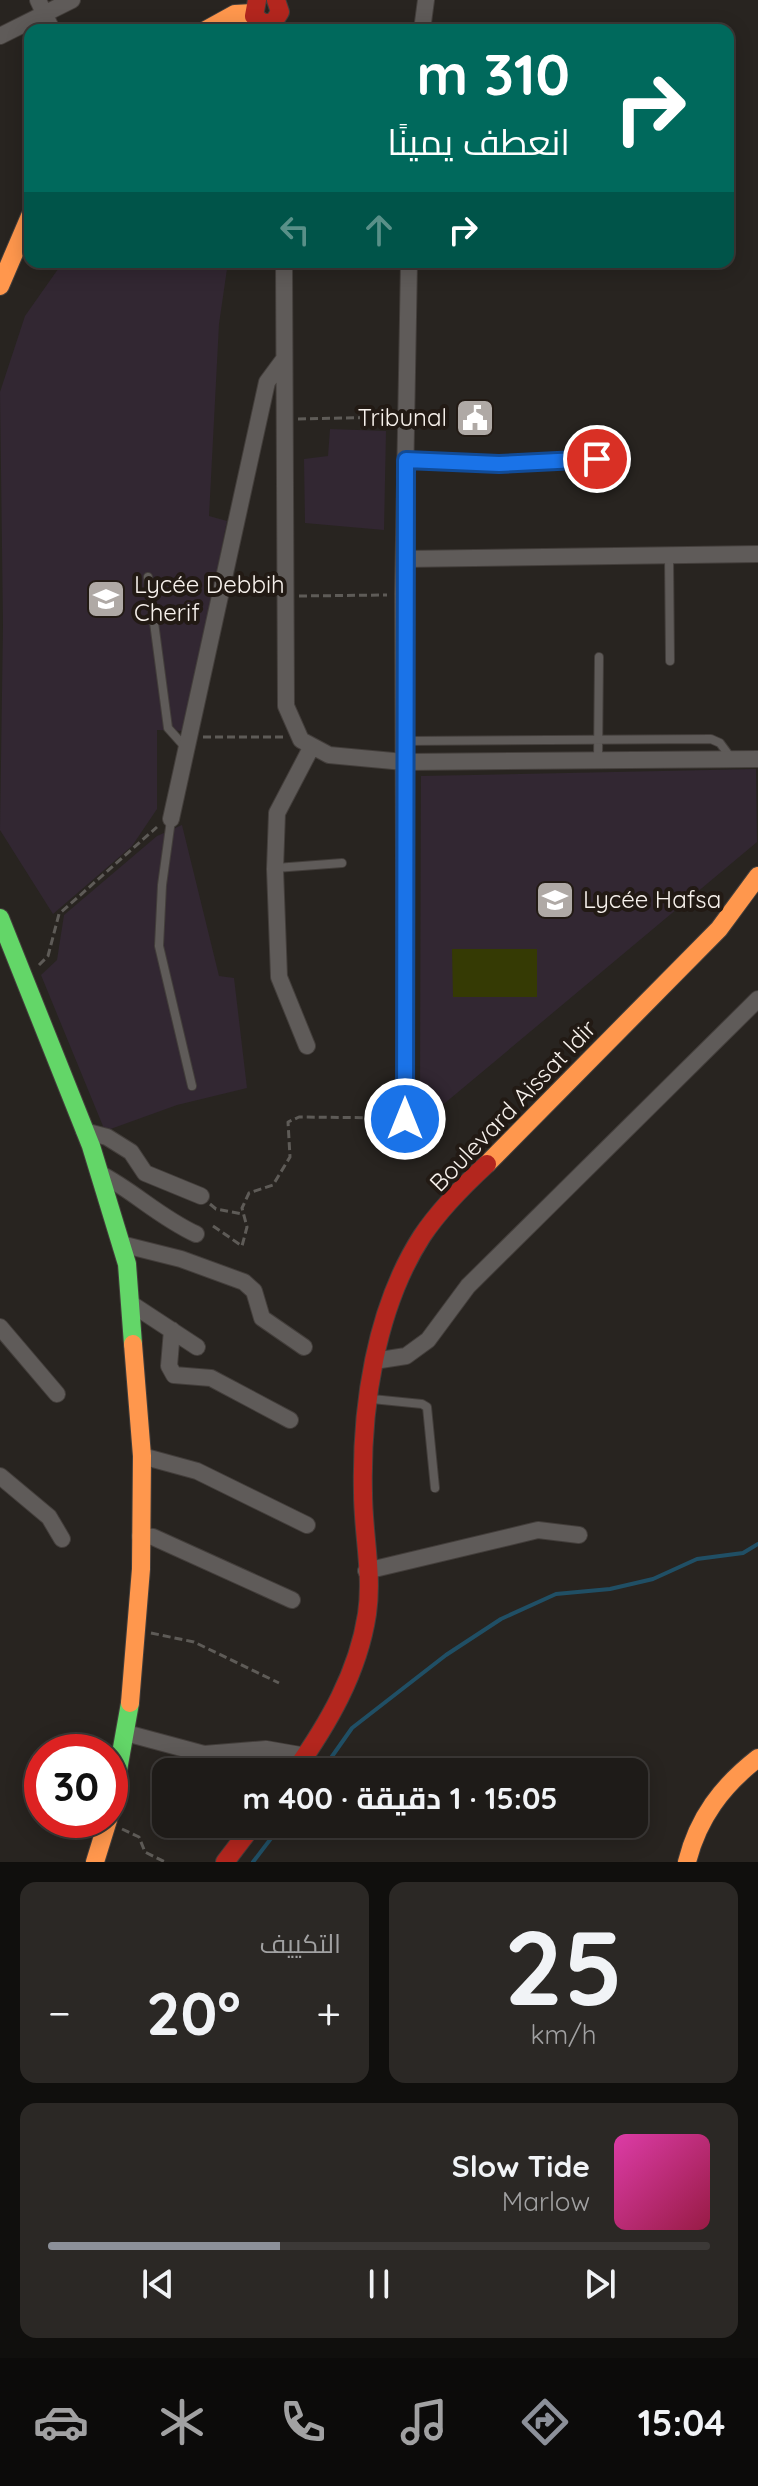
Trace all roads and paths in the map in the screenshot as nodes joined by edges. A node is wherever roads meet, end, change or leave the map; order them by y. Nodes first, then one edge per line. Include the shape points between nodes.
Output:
1 (72, 0) edge
2 (276, 0) edge
3 (426, 0) edge
4 (255, 7) edge
5 (45, 15) edge
6 (26, 24) edge
7 (217, 24) edge
8 (266, 24) edge
9 (275, 24) edge
10 (423, 24) edge
11 (24, 25) edge
12 (0, 36) edge
13 (24, 230) edge
14 (284, 268) edge
15 (409, 268) edge
16 (0, 286) edge
17 (284, 359) junction
18 (406, 416) junction
19 (284, 418) junction
20 (597, 459) dead end
21 (406, 460) junction
22 (758, 554) edge
23 (669, 555) junction
24 (404, 559) junction
25 (148, 577) dead end
26 (403, 594) junction
27 (286, 596) junction
28 (599, 657) dead end
29 (670, 661) dead end
30 (598, 738) junction
31 (404, 741) junction
32 (305, 743) junction
33 (190, 744) junction
34 (731, 759) junction
35 (758, 759) edge
36 (598, 760) junction
37 (404, 762) junction
38 (171, 819) junction
39 (342, 863) dead end
40 (275, 869) junction
41 (758, 876) edge
42 (0, 918) edge
43 (24, 979) junction
44 (758, 999) edge
45 (307, 1046) dead end
46 (192, 1086) dead end
47 (405, 1119) joint
48 (84, 1131) junction
49 (99, 1173) junction
50 (201, 1196) joint
51 (243, 1214) junction
52 (213, 1226) dead end
53 (196, 1234) dead end
54 (121, 1244) junction
55 (130, 1303) junction
56 (0, 1327) edge
57 (172, 1330) junction
58 (197, 1347) dead end
59 (304, 1347) dead end
60 (374, 1361) junction
61 (57, 1394) dead end
62 (367, 1399) junction
63 (290, 1420) dead end
64 (142, 1456) junction
65 (0, 1476) edge
66 (435, 1488) dead end
67 (307, 1525) dead end
68 (579, 1535) dead end
69 (140, 1536) junction
70 (62, 1539) dead end
71 (366, 1571) junction
72 (292, 1600) dead end
73 (136, 1632) junction
74 (279, 1683) dead end
75 (126, 1733) joint
76 (306, 1756) joint
77 (758, 1758) edge
78 (128, 1830) edge
79 (103, 1838) edge
80 (243, 1838) edge
81 (95, 1862) edge
82 (165, 1862) edge
83 (225, 1862) edge
84 (687, 1862) edge

1 - 5 street
2 - 9 street via 280,12
3 - 10 street
4 - 7 street
4 - 8 street
5 - 6 street
11 - 12 street
13 - 16 street
14 - 17 street
15 - 18 street
17 - 19 street
17 - 33 street via 267,382
18 - 19 path
18 - 21 street
19 - 27 street
20 - 21 street via 499,464
21 - 24 street
22 - 23 street
23 - 24 street
23 - 29 lane
24 - 26 street
25 - 33 lane via 168,728
26 - 27 path
26 - 31 street
27 - 32 street via 286,706
28 - 30 lane
30 - 31 lane
30 - 34 lane via 711,739
30 - 36 lane
31 - 37 street
32 - 33 path
32 - 37 street via 329,755
32 - 40 street via 277,813
33 - 38 street
34 - 35 street
34 - 36 street
36 - 37 street
37 - 47 street
38 - 43 path via 59,914 48,956
38 - 46 lane via 159,946
39 - 40 lane
40 - 45 street via 279,977
41 - 60 street, Boulevard Aissat Idir via 749,894 696,952 463,1186 414,1250 382,1323
42 - 43 street
43 - 48 street
44 - 60 street via 468,1286 428,1340 406,1356
47 - 51 path via 299,1117 288,1122 290,1157 273,1185 249,1193
48 - 49 street
48 - 50 street via 131,1152 145,1173
49 - 53 street via 164,1219
49 - 54 street
50 - 51 path via 216,1209
51 - 52 path via 247,1227 242,1246
54 - 55 street
54 - 59 street via 244,1282 254,1291 262,1318
55 - 57 street
55 - 64 street
56 - 61 street
57 - 58 street
57 - 63 street via 169,1366 174,1375 211,1378
60 - 62 street, Boulevard Aissat Idir
62 - 66 lane via 427,1407
62 - 71 street, Boulevard Aissat Idir via 362,1508
64 - 67 street via 197,1471
64 - 69 street
65 - 70 street via 49,1517
68 - 71 street via 538,1530
69 - 72 street via 153,1537
69 - 73 street
71 - 76 street, Boulevard Aissat Idir via 368,1613 349,1677
73 - 74 path via 194,1642
73 - 75 street
75 - 76 street via 204,1754 266,1749
77 - 84 street via 732,1776 706,1810
78 - 82 path via 139,1837 145,1852
79 - 81 street
80 - 83 street

